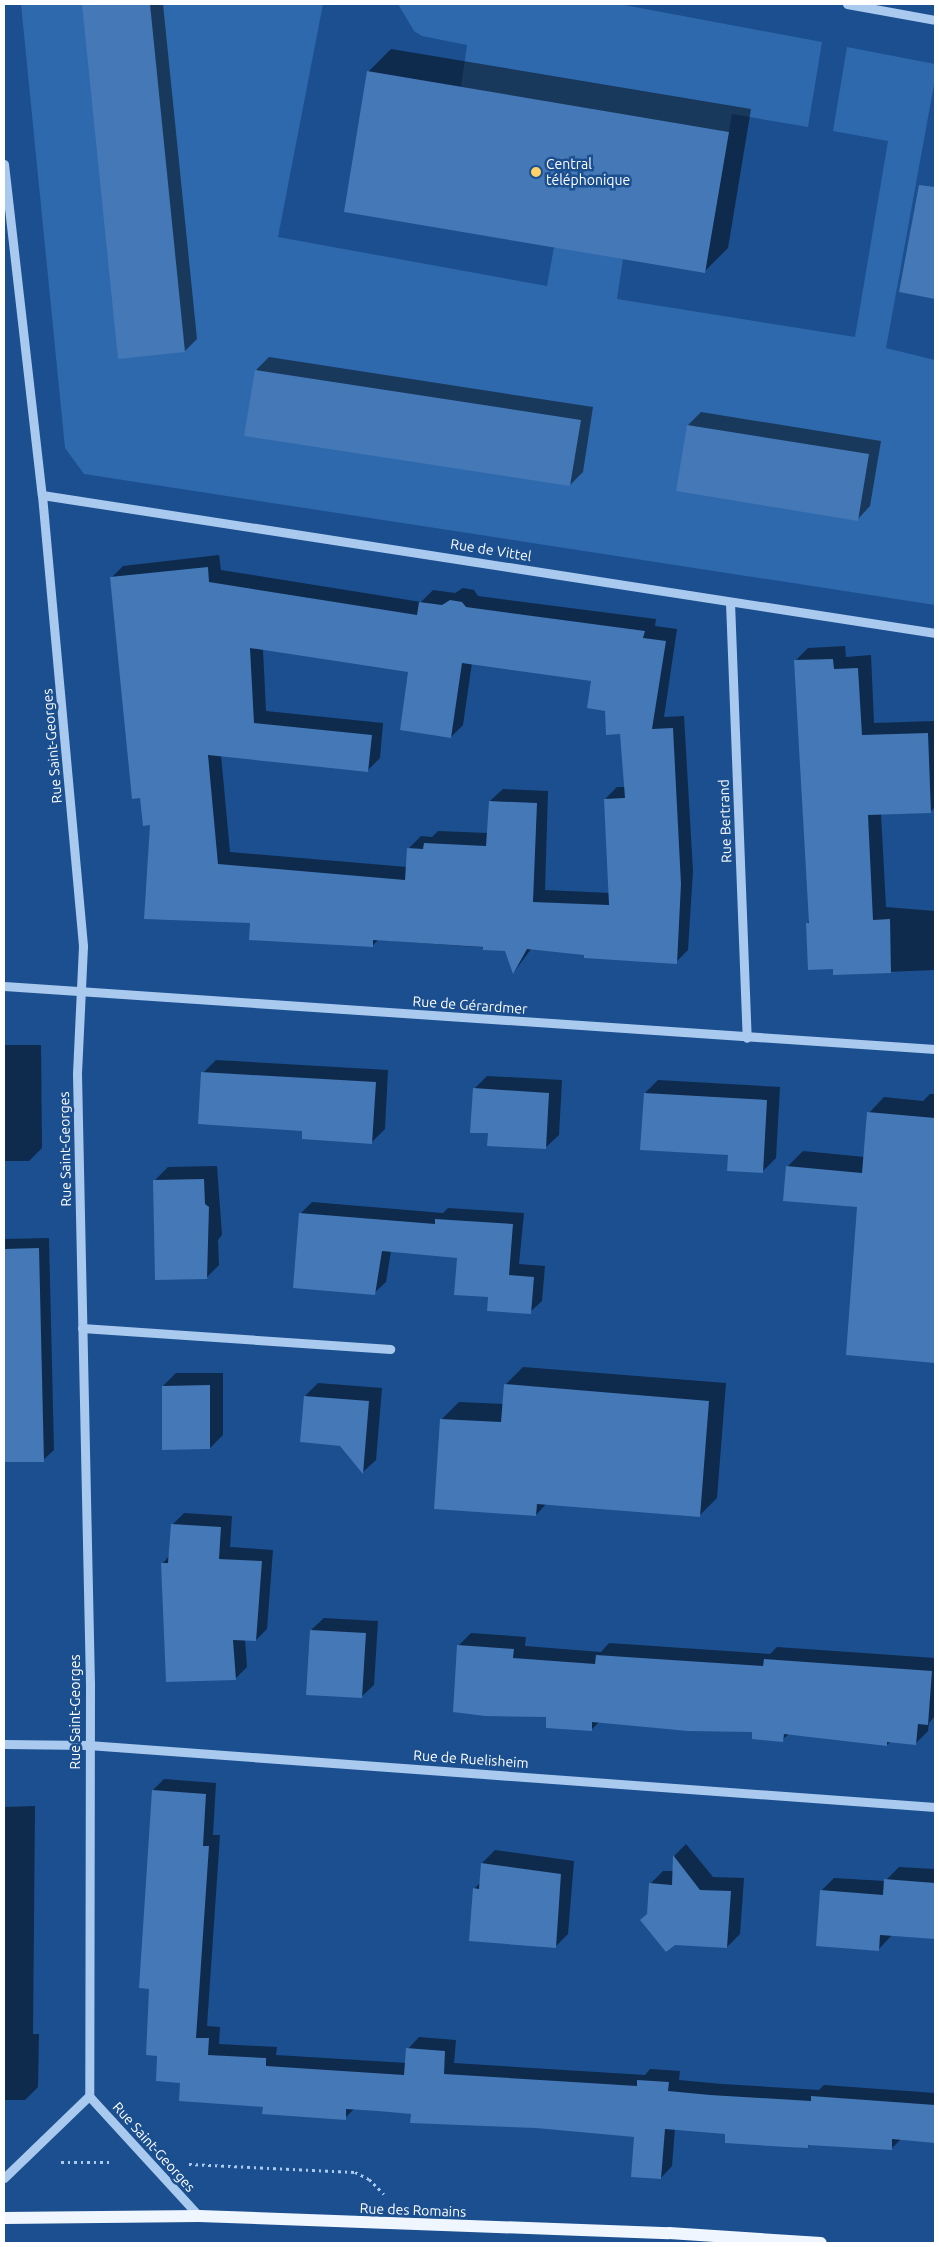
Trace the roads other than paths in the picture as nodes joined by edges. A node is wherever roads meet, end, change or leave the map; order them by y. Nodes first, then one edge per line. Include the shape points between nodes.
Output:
1 (847, 4) edge
2 (935, 20) edge
3 (4, 164) edge
4 (42, 495) junction
5 (730, 602) junction
6 (935, 633) edge
7 (4, 986) edge
8 (81, 991) junction
9 (747, 1038) junction
10 (935, 1049) edge
11 (82, 1328) junction
12 (390, 1350) dead end
13 (4, 1744) edge
14 (88, 1745) junction
15 (935, 1807) edge
16 (89, 2096) junction
17 (4, 2178) edge
18 (199, 2216) junction
19 (4, 2218) edge
20 (822, 2243) edge

1 - 2 street
3 - 4 street, Rue Saint-Georges
4 - 5 street, Rue de Vittel
4 - 8 street, Rue Saint-Georges via 81,904 84,946
5 - 6 street, Rue de Vittel
5 - 9 street, Rue Bertrand
7 - 8 street, Rue de Gérardmer
8 - 9 street, Rue de Gérardmer
8 - 11 street, Rue Saint-Georges via 77,1074
9 - 10 street, Rue de Gérardmer
11 - 12 street
11 - 14 street, Rue Saint-Georges via 90,1683
13 - 14 street, Rue de Ruelisheim
14 - 15 street, Rue de Ruelisheim
14 - 16 street, Rue Saint-Georges
16 - 17 street
16 - 18 street, Rue Saint-Georges
18 - 19 main road, Rue des Romains
18 - 20 main road, Rue des Romains

